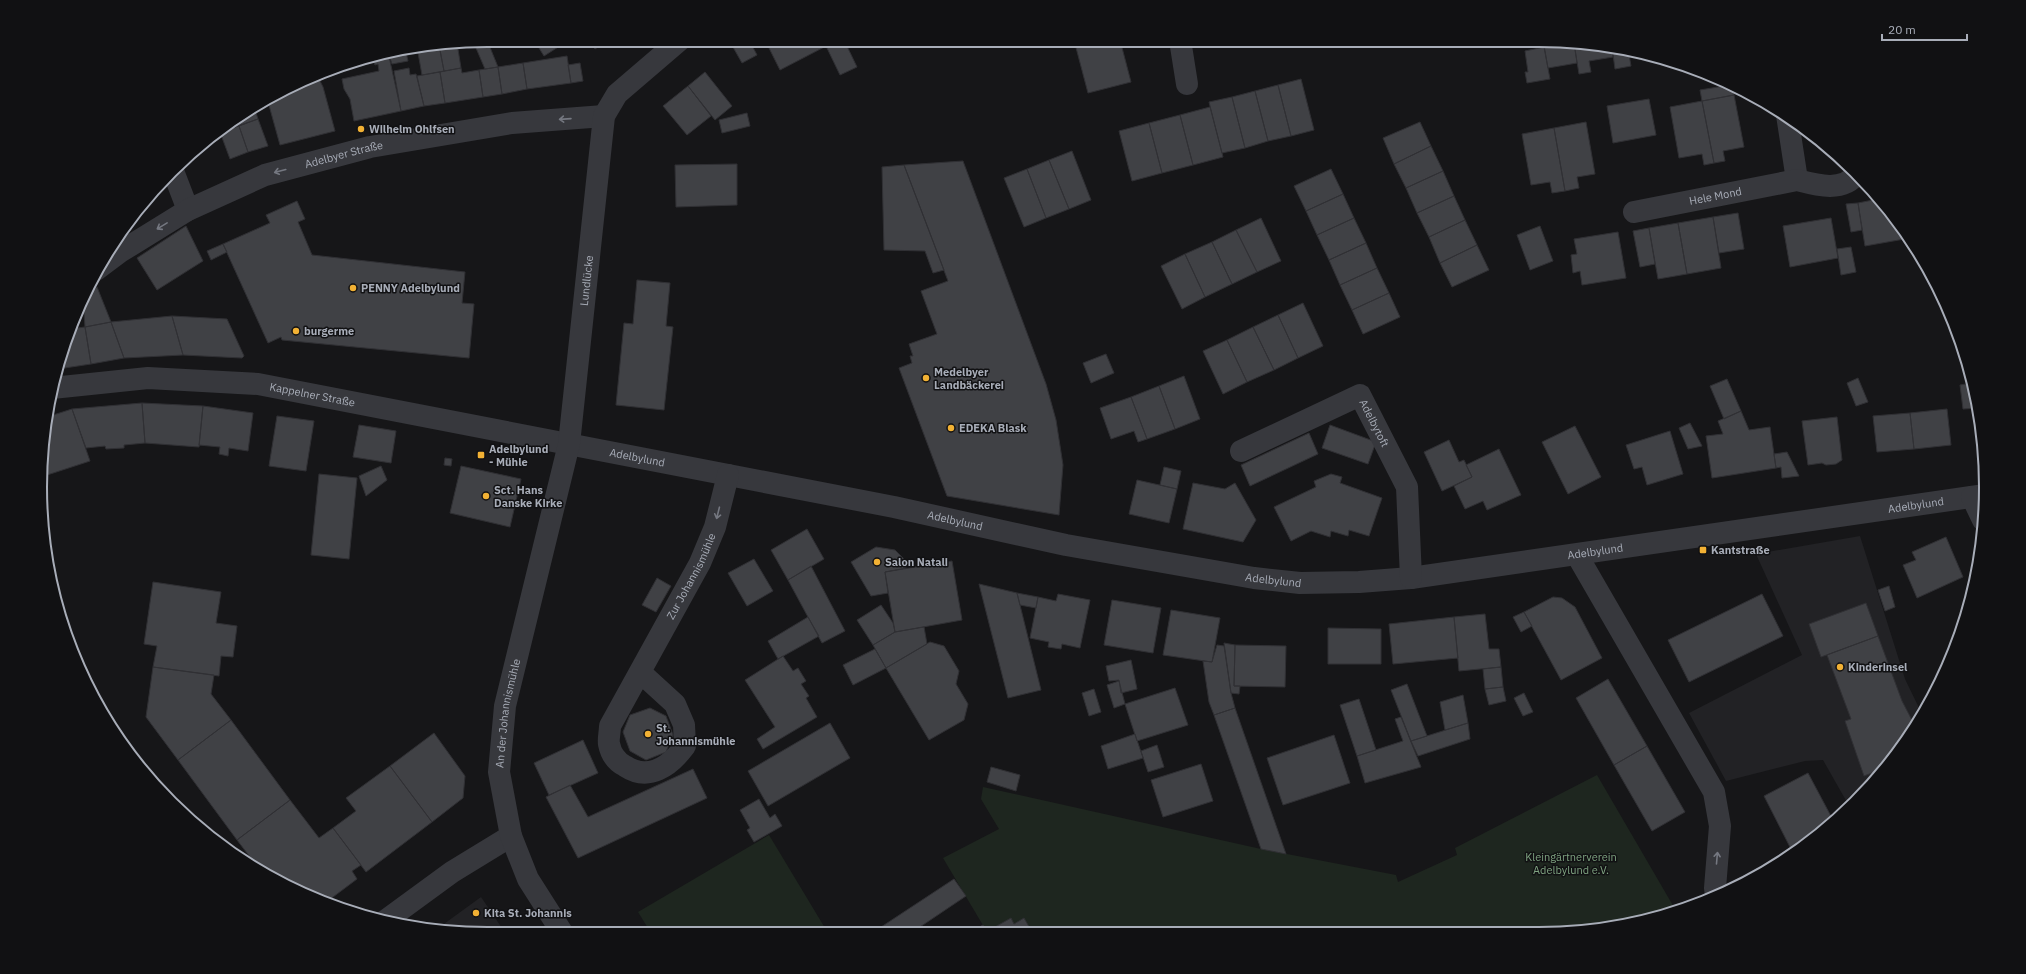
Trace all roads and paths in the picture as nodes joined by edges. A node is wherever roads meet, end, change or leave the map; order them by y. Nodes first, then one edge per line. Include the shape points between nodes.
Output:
1 (672, 47) edge
2 (1181, 47) edge
3 (1187, 84) dead end
4 (604, 116) junction
5 (1791, 126) edge
6 (175, 177) edge
7 (1852, 178) edge
8 (1797, 180) junction
9 (188, 210) junction
10 (1634, 212) dead end
11 (111, 259) edge
12 (58, 387) edge
13 (569, 444) junction
14 (1241, 451) dead end
15 (728, 475) junction
16 (1979, 496) edge
17 (1577, 555) junction
18 (1412, 578) junction
19 (645, 662) dead end
20 (511, 836) junction
21 (1715, 890) edge
22 (391, 917) edge
23 (559, 927) edge

1 - 4 street via 617,94
2 - 3 street
4 -> 9 street, Adelbyer Straße via 512,123 370,146 265,175
4 - 13 street, Lundlücke
5 - 8 street
6 - 9 street
7 - 8 street, Hele Mond via 1837,186 1820,186
8 - 10 street, Hele Mond
9 -> 11 street, Adelbyer Straße
12 - 13 street, Kappelner Straße via 148,378 258,384
13 - 15 street, Adelbylund
13 - 20 street, An der Johannismühle via 505,706 499,772
14 - 18 street, Adelbytoft via 1360,395 1407,487
15 - 18 street, Adelbylund via 894,507 1066,545 1254,578 1300,583
15 -> 19 street, Zur Johannismühle via 715,527 700,563
16 - 17 street, Adelbylund
17 - 18 street, Adelbylund
21 -> 17 street via 1720,826 1714,792
20 - 22 street via 452,872
20 - 23 street, An der Johannismühle via 528,879

